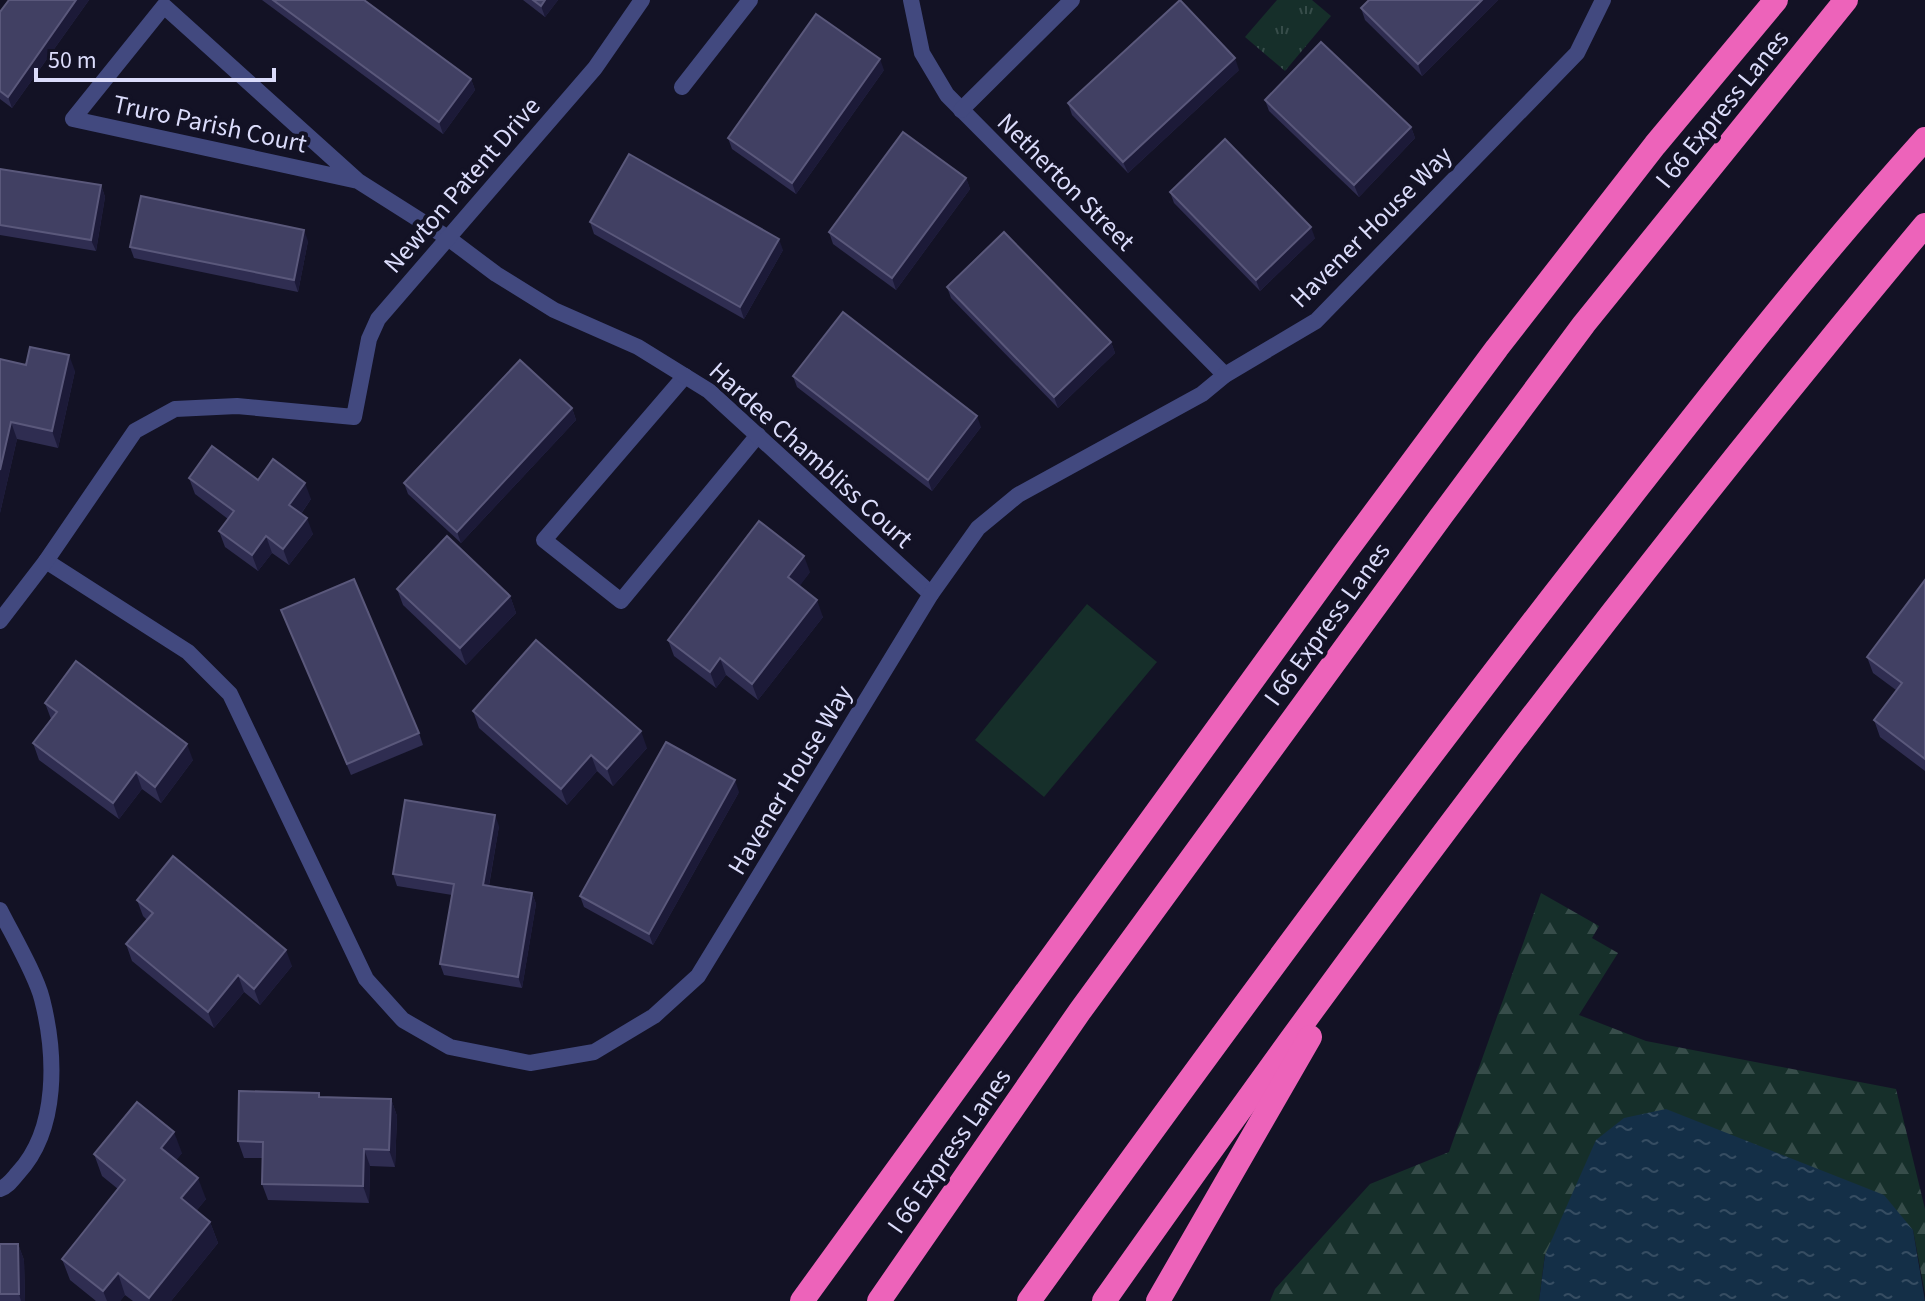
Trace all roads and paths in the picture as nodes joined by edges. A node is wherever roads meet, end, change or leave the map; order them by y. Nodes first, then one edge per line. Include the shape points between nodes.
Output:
1 (642, 0) edge
2 (750, 0) edge
3 (911, 0) edge
4 (1072, 0) edge
5 (1603, 0) edge
6 (1776, 0) edge
7 (1846, 0) edge
8 (166, 3) edge
9 (682, 87) dead end
10 (961, 110) junction
11 (1925, 139) edge
12 (358, 181) junction
13 (1925, 225) edge
14 (448, 238) junction
15 (1225, 375) junction
16 (685, 376) junction
17 (758, 435) junction
18 (46, 561) junction
19 (931, 594) junction
20 (0, 621) edge
21 (0, 910) edge
22 (1368, 934) junction
23 (0, 1189) edge
24 (802, 1301) edge
25 (879, 1301) edge
26 (1029, 1301) edge
27 (1104, 1301) edge
28 (1158, 1301) edge

1 - 14 street, Newton Patent Drive via 595,68
2 - 9 street
3 - 10 street, Netherton Street via 922,53
4 - 10 street
5 - 15 street, Havener House Way via 1577,53 1316,321
6 - 24 highway via 1497,348
7 - 25 highway, I 66 Express Lanes via 1584,324 1442,515 1080,1011
8 - 12 street, Truro Parish Court
8 - 12 street, Truro Parish Court via 73,119
10 - 15 street, Netherton Street
11 - 26 highway via 1750,345 1521,636
12 - 14 street, Truro Parish Court
13 - 22 highway via 1602,627
14 - 16 street, Hardee Chambliss Court via 554,310 638,347
14 - 18 street, Newton Patent Drive via 378,319 354,417 237,406 175,409 135,431
15 - 19 street, Havener House Way via 1202,394 1018,495 978,528
16 - 17 street, Hardee Chambliss Court
16 - 17 street via 544,540 621,601
17 - 19 street, Hardee Chambliss Court
18 - 19 street, Havener House Way via 188,652 230,694 366,979 403,1020 450,1047 530,1063 594,1052 654,1016 698,976
18 - 20 street
21 - 23 street via 42,996 51,1056 48,1113 31,1159
22 - 27 highway
22 - 28 highway

